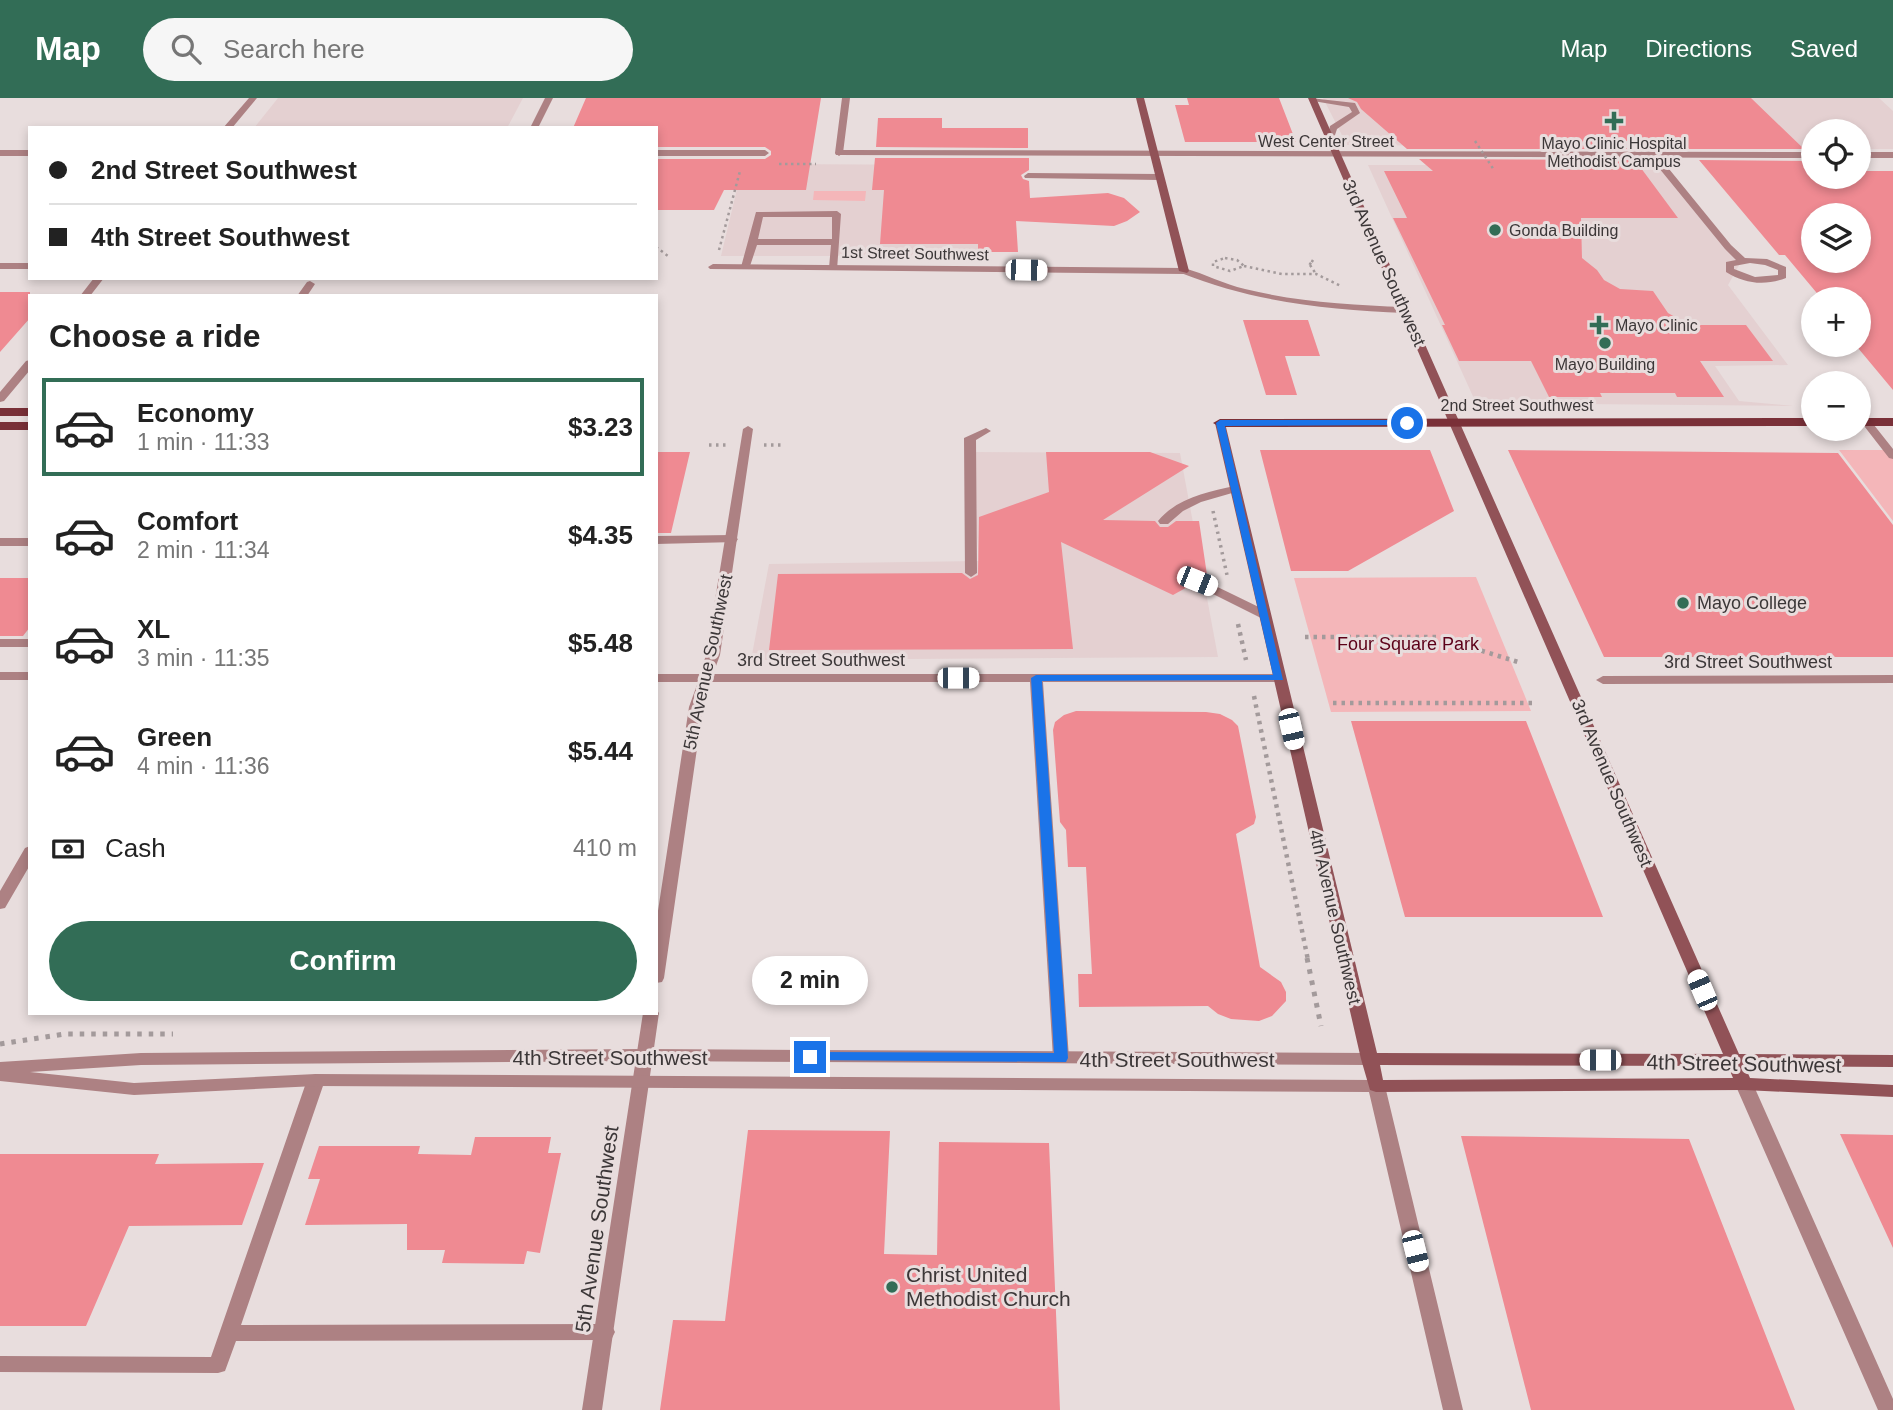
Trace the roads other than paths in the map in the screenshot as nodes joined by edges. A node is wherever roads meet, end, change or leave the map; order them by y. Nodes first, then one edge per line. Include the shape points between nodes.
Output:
1 (253, 98) edge
2 (549, 98) edge
3 (846, 98) edge
4 (1140, 98) edge
5 (1312, 99) edge
6 (229, 126) edge
7 (535, 126) edge
8 (1330, 139) junction
9 (0, 153) edge
10 (28, 153) edge
11 (658, 153) edge
12 (765, 153) dead end
13 (1153, 154) junction
14 (1337, 155) junction
15 (1653, 155) junction
16 (1801, 155) edge
17 (1871, 155) edge
18 (1893, 155) edge
19 (1028, 176) dead end
20 (1159, 177) junction
21 (753, 242) junction
22 (836, 242) junction
23 (1742, 260) junction
24 (715, 262) road end
25 (0, 266) edge
26 (28, 267) edge
27 (746, 267) junction
28 (834, 268) junction
29 (1184, 271) junction
30 (97, 280) edge
31 (310, 284) dead end
32 (87, 294) edge
33 (303, 294) edge
34 (1405, 310) junction
35 (28, 365) edge
36 (0, 399) edge
37 (0, 412) edge
38 (28, 412) edge
39 (1801, 422) edge
40 (1871, 422) edge
41 (1893, 422) edge
42 (1220, 423) joint
43 (1455, 423) junction
44 (0, 426) edge
45 (28, 426) edge
46 (748, 429) dead end
47 (986, 431) dead end
48 (1871, 432) edge
49 (1893, 456) edge
50 (1236, 489) junction
51 (1164, 521) dead end
52 (658, 540) edge
53 (732, 540) junction
54 (0, 541) edge
55 (28, 542) edge
56 (971, 573) dead end
57 (1197, 581) dead end
58 (1265, 615) junction
59 (0, 643) edge
60 (28, 643) edge
61 (0, 676) edge
62 (28, 676) edge
63 (658, 677) edge
64 (706, 678) junction
65 (1036, 678) junction
66 (1279, 678) junction
67 (1893, 679) edge
68 (1604, 680) dead end
69 (28, 855) edge
70 (0, 904) edge
71 (658, 964) edge
72 (651, 1015) edge
73 (644, 1055) junction
74 (1061, 1058) junction
75 (1369, 1059) junction
76 (1733, 1061) junction
77 (1893, 1061) edge
78 (0, 1068) edge
79 (0, 1075) edge
80 (317, 1080) junction
81 (641, 1081) junction
82 (1744, 1084) junction
83 (1376, 1086) junction
84 (1893, 1091) edge
85 (605, 1332) junction
86 (229, 1333) junction
87 (0, 1364) edge
88 (593, 1410) edge
89 (1454, 1410) edge
90 (1888, 1410) edge

1 - 6 street
2 - 7 street
3 - 13 street, West Center Street via 839,153
4 - 13 main road
5 - 8 main road, 3rd Avenue Southwest
5 - 8 street via 1352,105 1356,113 1333,128
8 - 14 main road, 3rd Avenue Southwest
9 - 10 street
11 - 12 street
13 - 14 street, West Center Street
13 - 20 main road
14 - 15 street, West Center Street
14 - 34 main road, 3rd Avenue Southwest
15 - 16 street, West Center Street
15 - 23 street
17 - 18 street
19 - 20 street
20 - 29 main road
21 - 22 street
21 - 22 street via 759,214 837,214
21 - 27 street
22 - 28 street
23 - 23 street via 1728,266 1739,276 1765,281 1784,273 1767,262
24 - 27 street, 1st Street Southwest
25 - 26 street
27 - 28 street, 1st Street Southwest
28 - 29 street, 1st Street Southwest
29 - 34 street, 1st Street Southwest via 1272,301
30 - 32 street
31 - 33 street
34 - 43 main road, 3rd Avenue Southwest
35 - 36 street
37 - 38 main road
39 - 43 main road, 2nd Street Southwest
40 - 41 main road
42 - 43 main road, 2nd Street Southwest
42 - 50 main road, 4th Avenue Southwest
43 - 76 main road, 3rd Avenue Southwest
44 - 45 main road
46 - 53 street, 5th Avenue Southwest
47 - 56 street via 970,438
48 - 49 street
50 - 51 street via 1172,512
50 - 58 main road, 4th Avenue Southwest
52 - 53 street
53 - 64 street, 5th Avenue Southwest
54 - 55 street
57 - 58 street
58 - 66 main road, 4th Avenue Southwest
59 - 60 street
61 - 62 street
63 - 64 street, 3rd Street Southwest
64 - 65 street, 3rd Street Southwest
64 - 71 street, 5th Avenue Southwest via 696,707
65 - 66 street, 3rd Street Southwest
65 - 74 street
66 - 75 main road, 4th Avenue Southwest
67 - 68 street, 3rd Street Southwest
69 - 70 street
72 - 73 street, 5th Avenue Southwest
73 - 74 street, 4th Street Southwest
73 - 78 street, 4th Street Southwest via 141,1059
73 - 81 street, 5th Avenue Southwest
74 - 75 street, 4th Street Southwest
75 - 76 main road, 4th Street Southwest
75 - 83 main road, 4th Avenue Southwest
76 - 77 main road, 4th Street Southwest
76 - 82 main road, 3rd Avenue Southwest
79 - 80 street, 4th Street Southwest via 134,1089
80 - 81 street, 4th Street Southwest
80 - 86 street
81 - 83 street, 4th Street Southwest
81 - 85 street, 5th Avenue Southwest
82 - 83 main road, 4th Street Southwest
82 - 84 main road, 4th Street Southwest
82 - 90 street, 3rd Avenue Southwest
83 - 89 street, 4th Avenue Southwest
85 - 86 street
85 - 88 street, 5th Avenue Southwest
86 - 87 street via 218,1364

